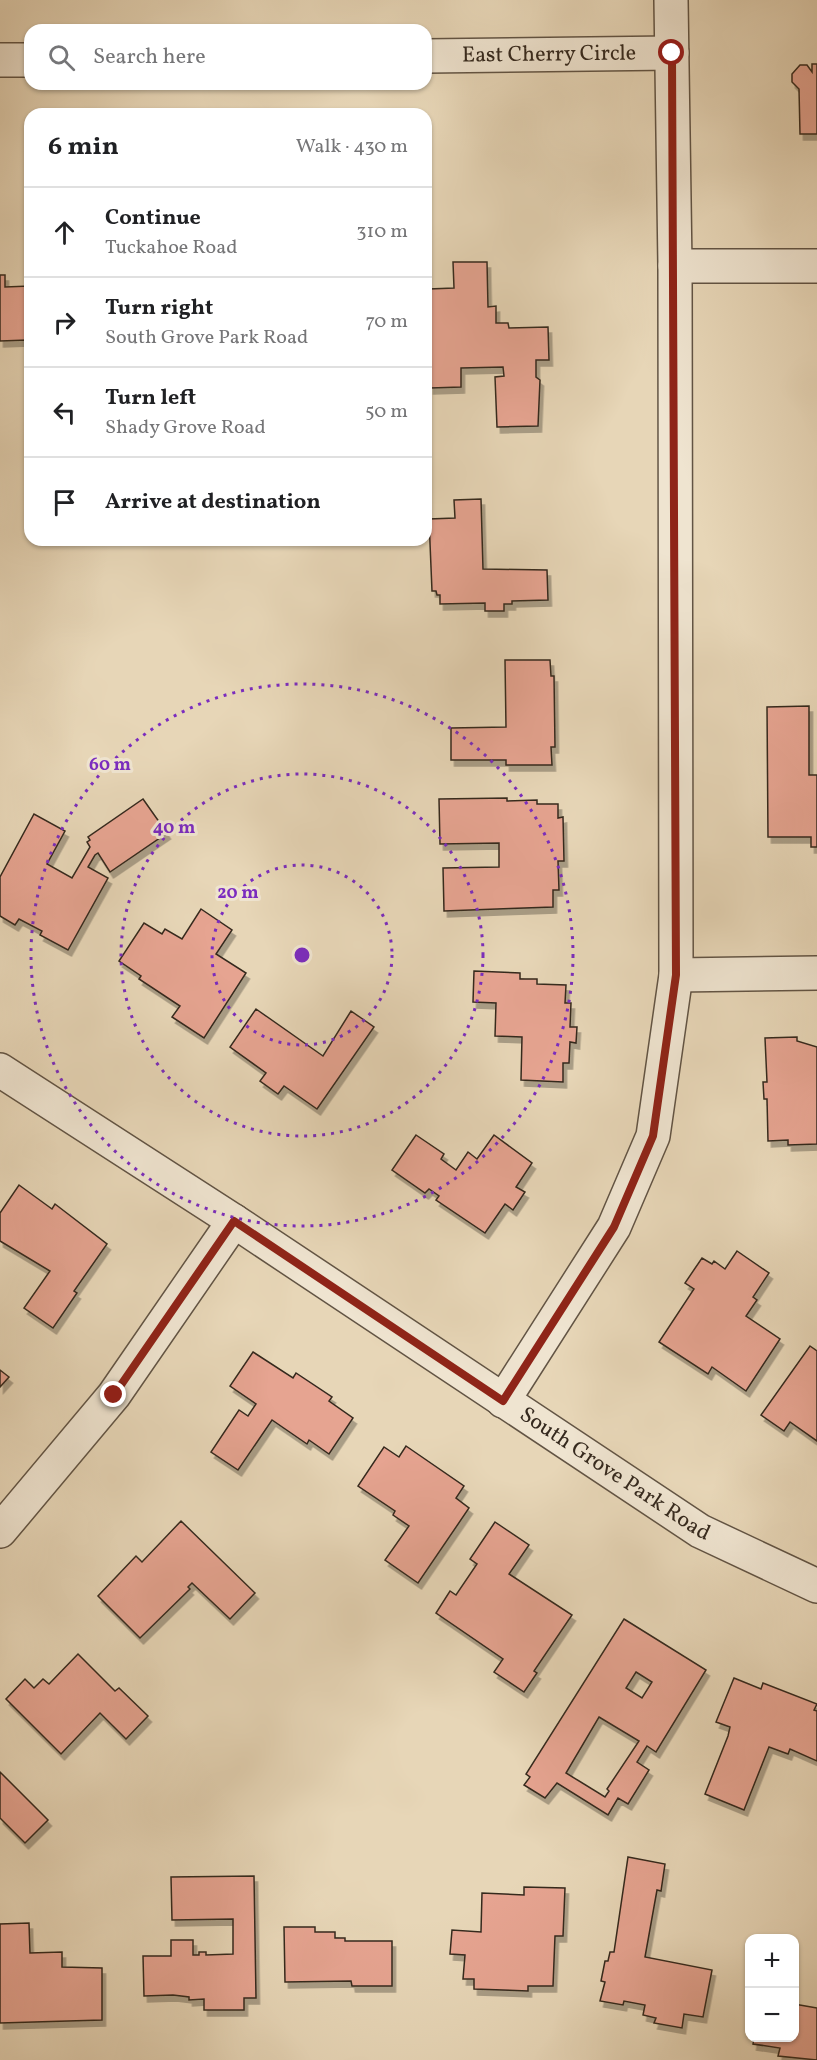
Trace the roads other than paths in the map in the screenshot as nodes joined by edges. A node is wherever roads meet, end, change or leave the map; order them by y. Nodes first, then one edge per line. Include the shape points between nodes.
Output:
1 (671, 0) edge
2 (672, 53) junction
3 (432, 56) edge
4 (0, 60) edge
5 (24, 60) edge
6 (675, 266) junction
7 (817, 266) edge
8 (817, 973) edge
9 (676, 975) junction
10 (0, 1070) edge
11 (234, 1221) junction
12 (503, 1401) junction
13 (0, 1531) edge
14 (817, 1586) edge

1 - 2 street
2 - 3 street, East Cherry Circle
2 - 6 street
4 - 5 street
6 - 7 street
6 - 9 street
8 - 9 street
9 - 12 street via 653,1136 614,1227
10 - 11 street, South Grove Park Road
11 - 12 street, South Grove Park Road
11 - 13 street via 114,1395
12 - 14 street, South Grove Park Road via 700,1531

